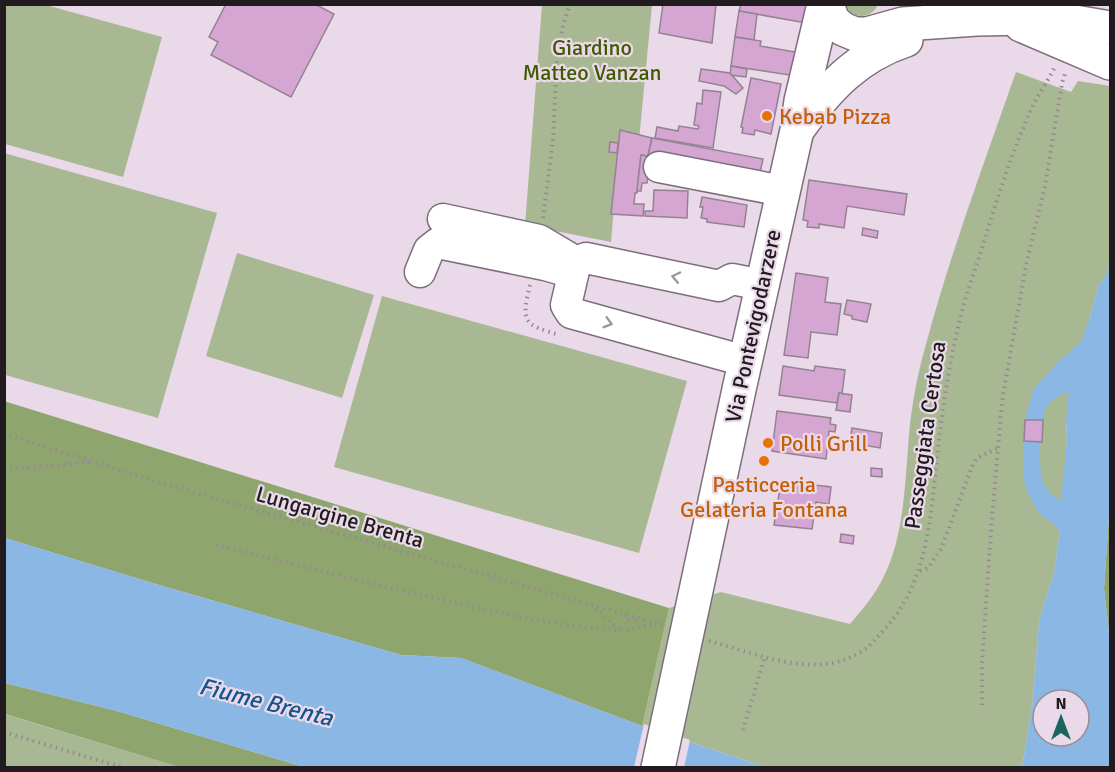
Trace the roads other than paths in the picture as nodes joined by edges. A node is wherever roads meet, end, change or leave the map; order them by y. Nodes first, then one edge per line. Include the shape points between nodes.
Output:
1 (825, 4) edge
2 (927, 4) edge
3 (996, 18) edge
4 (961, 19) junction
5 (882, 23) edge
6 (1110, 28) edge
7 (1110, 63) edge
8 (817, 104) junction
9 (797, 130) junction
10 (659, 167) dead end
11 (783, 191) junction
12 (443, 219) dead end
13 (575, 267) junction
14 (420, 272) dead end
15 (762, 285) junction
16 (745, 361) junction
17 (658, 768) edge

1 - 5 main road, Via Pontevigodarzere via 833,21 855,34
1 - 9 main road, Via Pontevigodarzere
2 - 4 main road, Via Pontevigodarzere
3 - 4 main road, Via Pontevigodarzere
3 - 6 main road, Via Pontevigodarzere via 1063,20
3 - 7 main road, Via Pontevigodarzere
3 - 8 main road via 888,46 845,73
4 - 5 main road, Via Pontevigodarzere
5 - 8 main road via 853,45 835,66
8 - 9 main road
9 - 11 main road, Via Pontevigodarzere
10 - 11 street
11 - 15 main road, Via Pontevigodarzere
12 - 13 street via 539,240
13 - 14 street via 545,265 438,243 429,250
15 -> 13 street via 732,279 719,286 586,258
13 -> 16 street via 566,305 571,313
15 - 16 main road, Via Pontevigodarzere
16 - 17 main road, Via Pontevigodarzere

